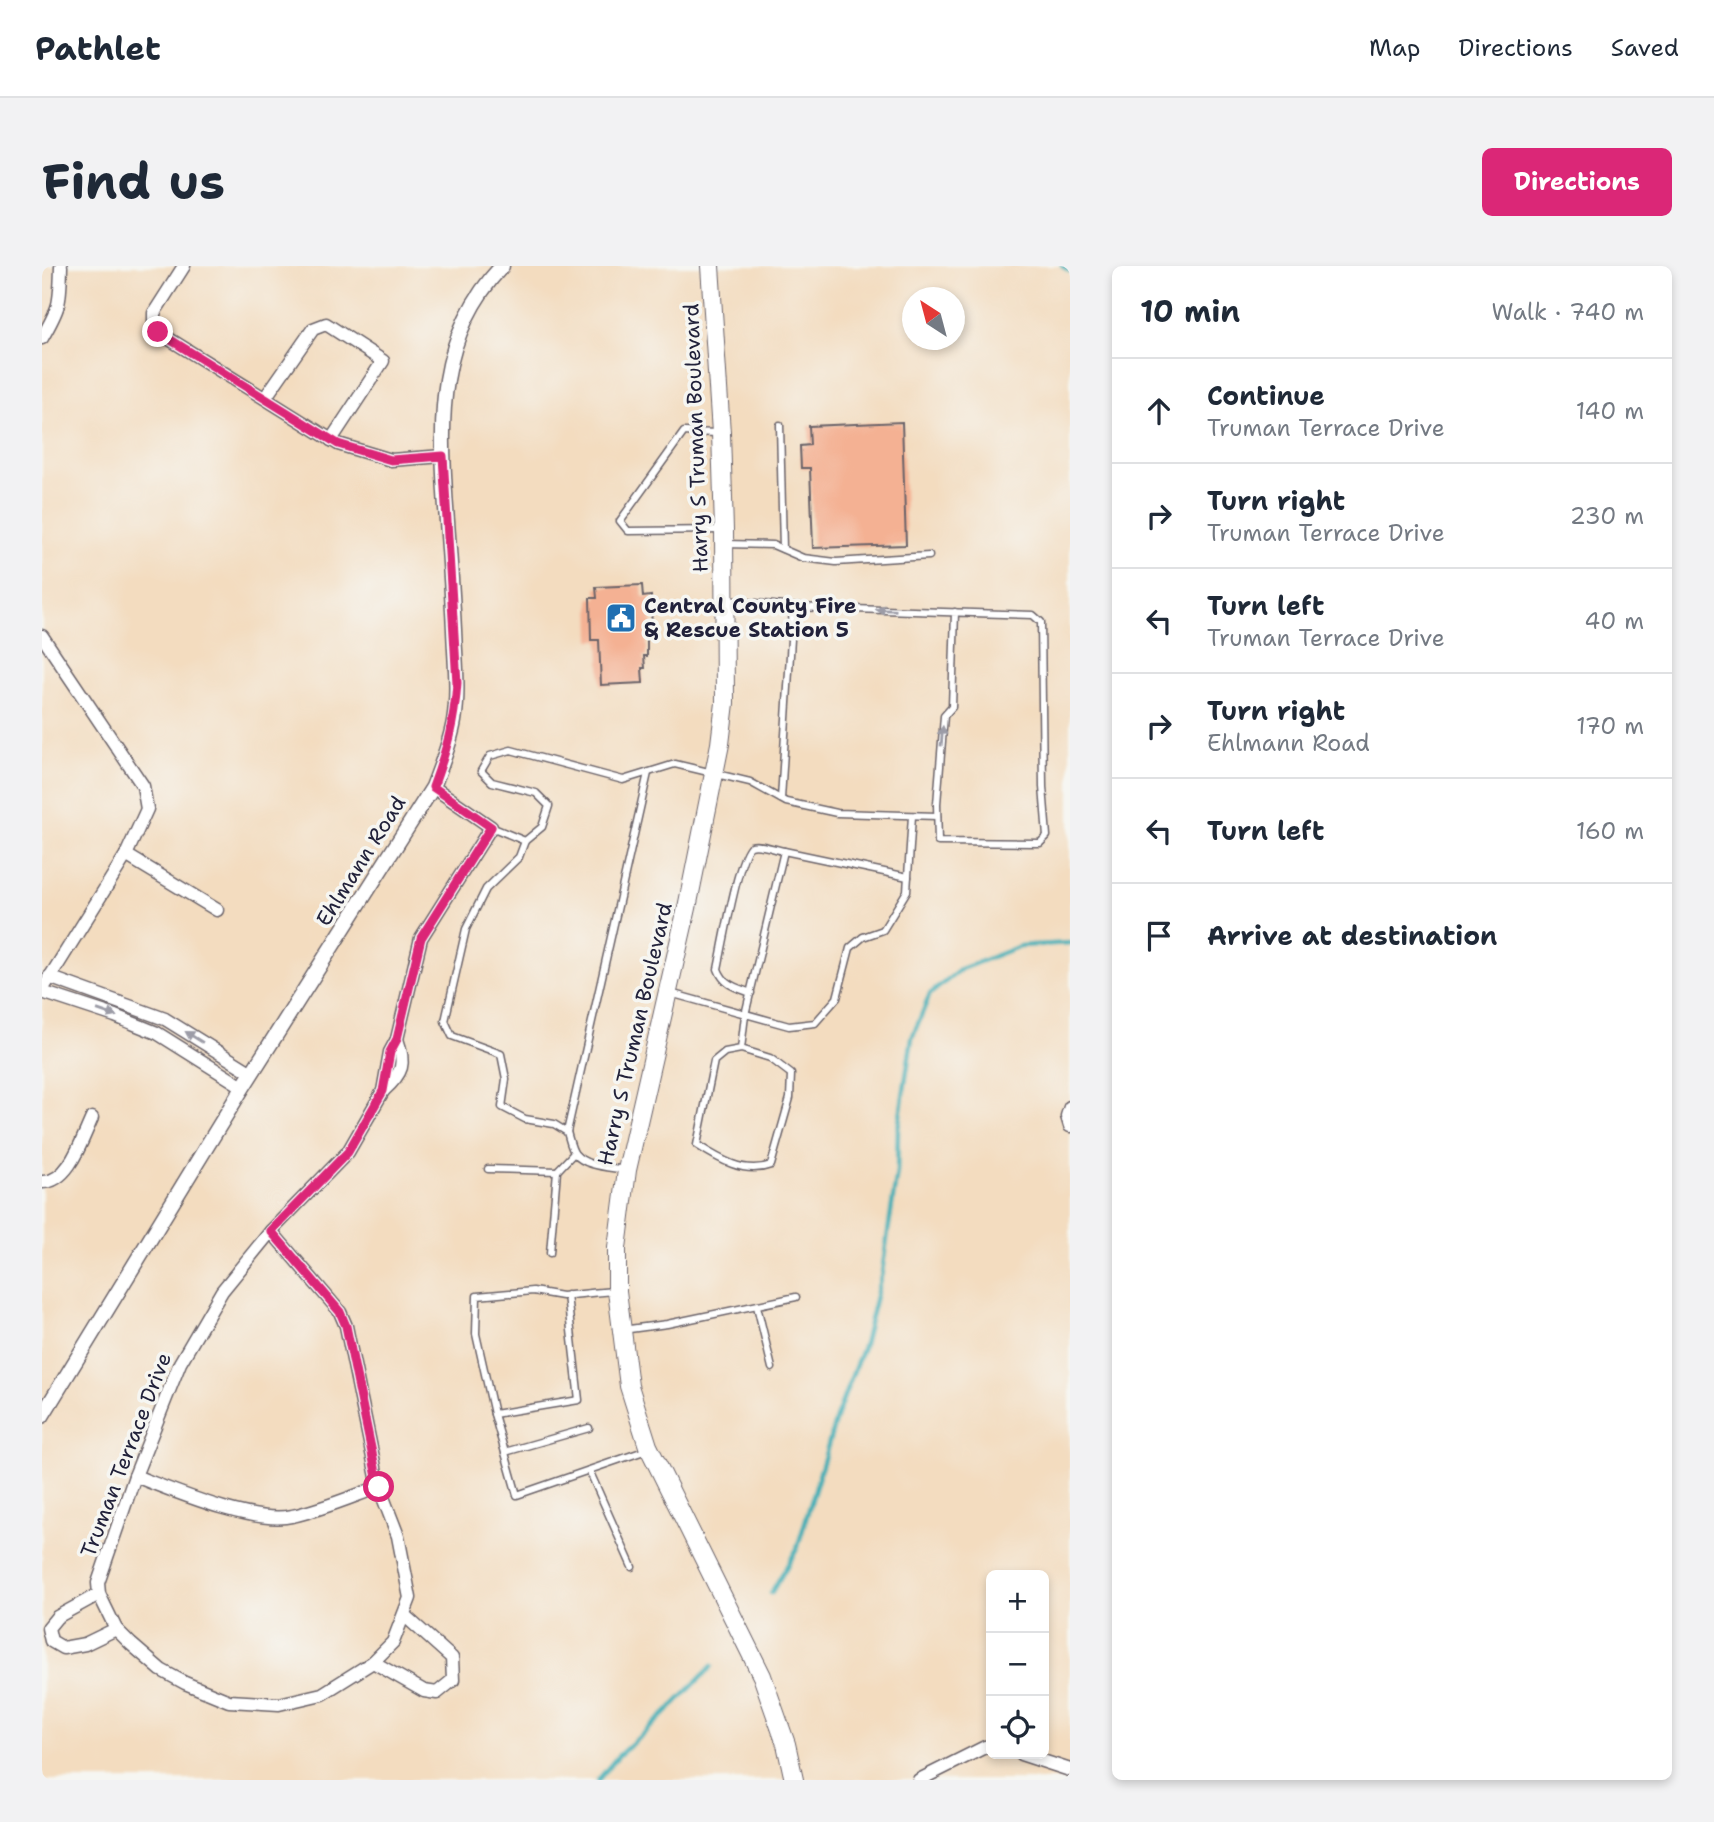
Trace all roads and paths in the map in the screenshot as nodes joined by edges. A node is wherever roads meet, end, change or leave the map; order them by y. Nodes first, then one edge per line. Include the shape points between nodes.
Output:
1 (61, 266) edge
2 (184, 266) edge
3 (502, 266) edge
4 (710, 266) edge
5 (42, 338) edge
6 (265, 398) junction
7 (780, 425) dead end
8 (721, 433) junction
9 (331, 440) junction
10 (443, 456) junction
11 (724, 537) junction
12 (783, 549) junction
13 (929, 556) dead end
14 (725, 600) junction
15 (793, 607) junction
16 (954, 612) junction
17 (42, 636) edge
18 (648, 773) junction
19 (714, 773) junction
20 (433, 787) junction
21 (780, 799) junction
22 (912, 816) junction
23 (937, 816) junction
24 (491, 827) junction
25 (525, 841) junction
26 (784, 851) junction
27 (126, 855) junction
28 (908, 877) junction
29 (217, 910) dead end
30 (50, 977) junction
31 (42, 991) edge
32 (668, 993) junction
33 (751, 993) junction
34 (745, 1015) junction
35 (741, 1049) junction
36 (252, 1073) junction
37 (243, 1087) junction
38 (1070, 1107) edge
39 (92, 1118) dead end
40 (1070, 1126) edge
41 (567, 1132) junction
42 (574, 1153) junction
43 (488, 1169) dead end
44 (627, 1170) junction
45 (557, 1171) junction
46 (42, 1182) edge
47 (271, 1231) junction
48 (550, 1253) dead end
49 (617, 1291) junction
50 (567, 1295) junction
51 (796, 1297) dead end
52 (757, 1306) junction
53 (621, 1330) junction
54 (772, 1368) dead end
55 (494, 1414) junction
56 (42, 1416) edge
57 (589, 1428) dead end
58 (649, 1450) junction
59 (505, 1452) junction
60 (589, 1470) junction
61 (135, 1476) junction
62 (379, 1487) junction
63 (632, 1567) dead end
64 (99, 1594) junction
65 (404, 1615) junction
66 (116, 1629) junction
67 (373, 1662) junction
68 (986, 1747) edge
69 (1036, 1759) edge
70 (1070, 1770) edge
71 (794, 1780) edge
72 (919, 1780) edge

1 - 5 street via 61,297
2 - 6 street via 154,313 158,332
3 - 10 street, Ehlmann Road via 472,308 454,344 445,384
4 - 8 main road, Harry S Truman Boulevard
6 - 9 street
6 - 9 street via 313,329 326,324 383,361
7 - 12 lane
8 - 11 main road, Harry S Truman Boulevard
8 - 11 lane via 684,432 621,521 628,531
9 - 10 street via 391,460
10 - 20 street, Ehlmann Road via 457,683 454,720
11 - 12 lane
11 - 14 main road, Harry S Truman Boulevard
12 - 13 lane via 803,558 836,562
14 - 15 lane
14 - 19 main road, Harry S Truman Boulevard via 725,703
16 -> 15 lane
15 - 21 lane
23 -> 16 lane via 944,716 951,707
16 - 23 lane via 1032,615 1041,622 1047,836 1040,843 938,842
17 - 27 street via 143,786 147,809
18 - 19 lane via 675,764
18 - 25 lane via 623,780 511,750 490,756 481,771 492,782 536,793 549,806 542,827
18 - 41 lane
19 - 21 lane via 750,782
19 - 32 main road, Harry S Truman Boulevard
20 - 24 street
20 - 36 street, Ehlmann Road
21 - 22 lane via 837,813
22 - 23 lane
22 - 28 lane
24 - 25 lane
24 - 47 street, Truman Terrace Drive via 421,938 383,1091 348,1152
25 - 41 lane via 519,858 486,889 466,929 445,1021 452,1036 501,1054 506,1079 502,1107
26 - 28 lane
26 - 33 lane
26 - 33 lane via 749,847 738,875 718,969 729,986
27 - 29 street
27 - 30 street
28 - 34 lane via 907,891 883,930 850,948 837,998 815,1023 789,1026
30 - 31 street
36 -> 30 street via 165,1019
31 -> 37 street via 157,1033
32 - 34 lane
32 - 44 main road, Harry S Truman Boulevard
33 - 34 lane
34 - 35 lane
35 - 35 lane via 725,1052 714,1061 697,1145 723,1162 757,1170 771,1165 790,1098 791,1074 770,1058
36 - 37 street, Ehlmann Road
37 - 56 street, Ehlmann Road
38 - 40 street
39 - 46 street via 61,1175
41 - 42 lane
42 - 44 lane via 597,1165
42 - 45 lane
43 - 45 lane
44 - 49 main road, Harry S Truman Boulevard via 617,1248
45 - 48 lane
47 - 61 street, Truman Terrace Drive via 222,1291 180,1363
47 - 62 street via 340,1312 346,1326
49 - 50 lane
49 - 53 main road, Harry S Truman Boulevard
50 - 55 lane via 579,1400
50 - 55 lane via 533,1291 477,1296 476,1334
51 - 52 lane
52 - 53 lane
52 - 54 lane
53 - 58 main road, Harry S Truman Boulevard via 629,1386
55 - 59 lane
57 - 59 lane
58 - 60 lane
58 - 71 main road, Harry S Truman Boulevard via 762,1676
59 - 60 lane via 517,1495
60 - 63 lane
61 - 62 street via 229,1510 289,1517
61 - 64 street, Truman Terrace Drive via 98,1583
62 - 65 street via 398,1535 410,1598
64 - 66 street
64 - 66 street via 57,1617 48,1628 51,1641 63,1648 85,1644
65 - 67 street via 393,1642
65 - 67 street via 452,1658 453,1680 437,1693 424,1691
66 - 67 street via 161,1670 229,1701 279,1704 322,1694
68 - 72 street
69 - 70 street

